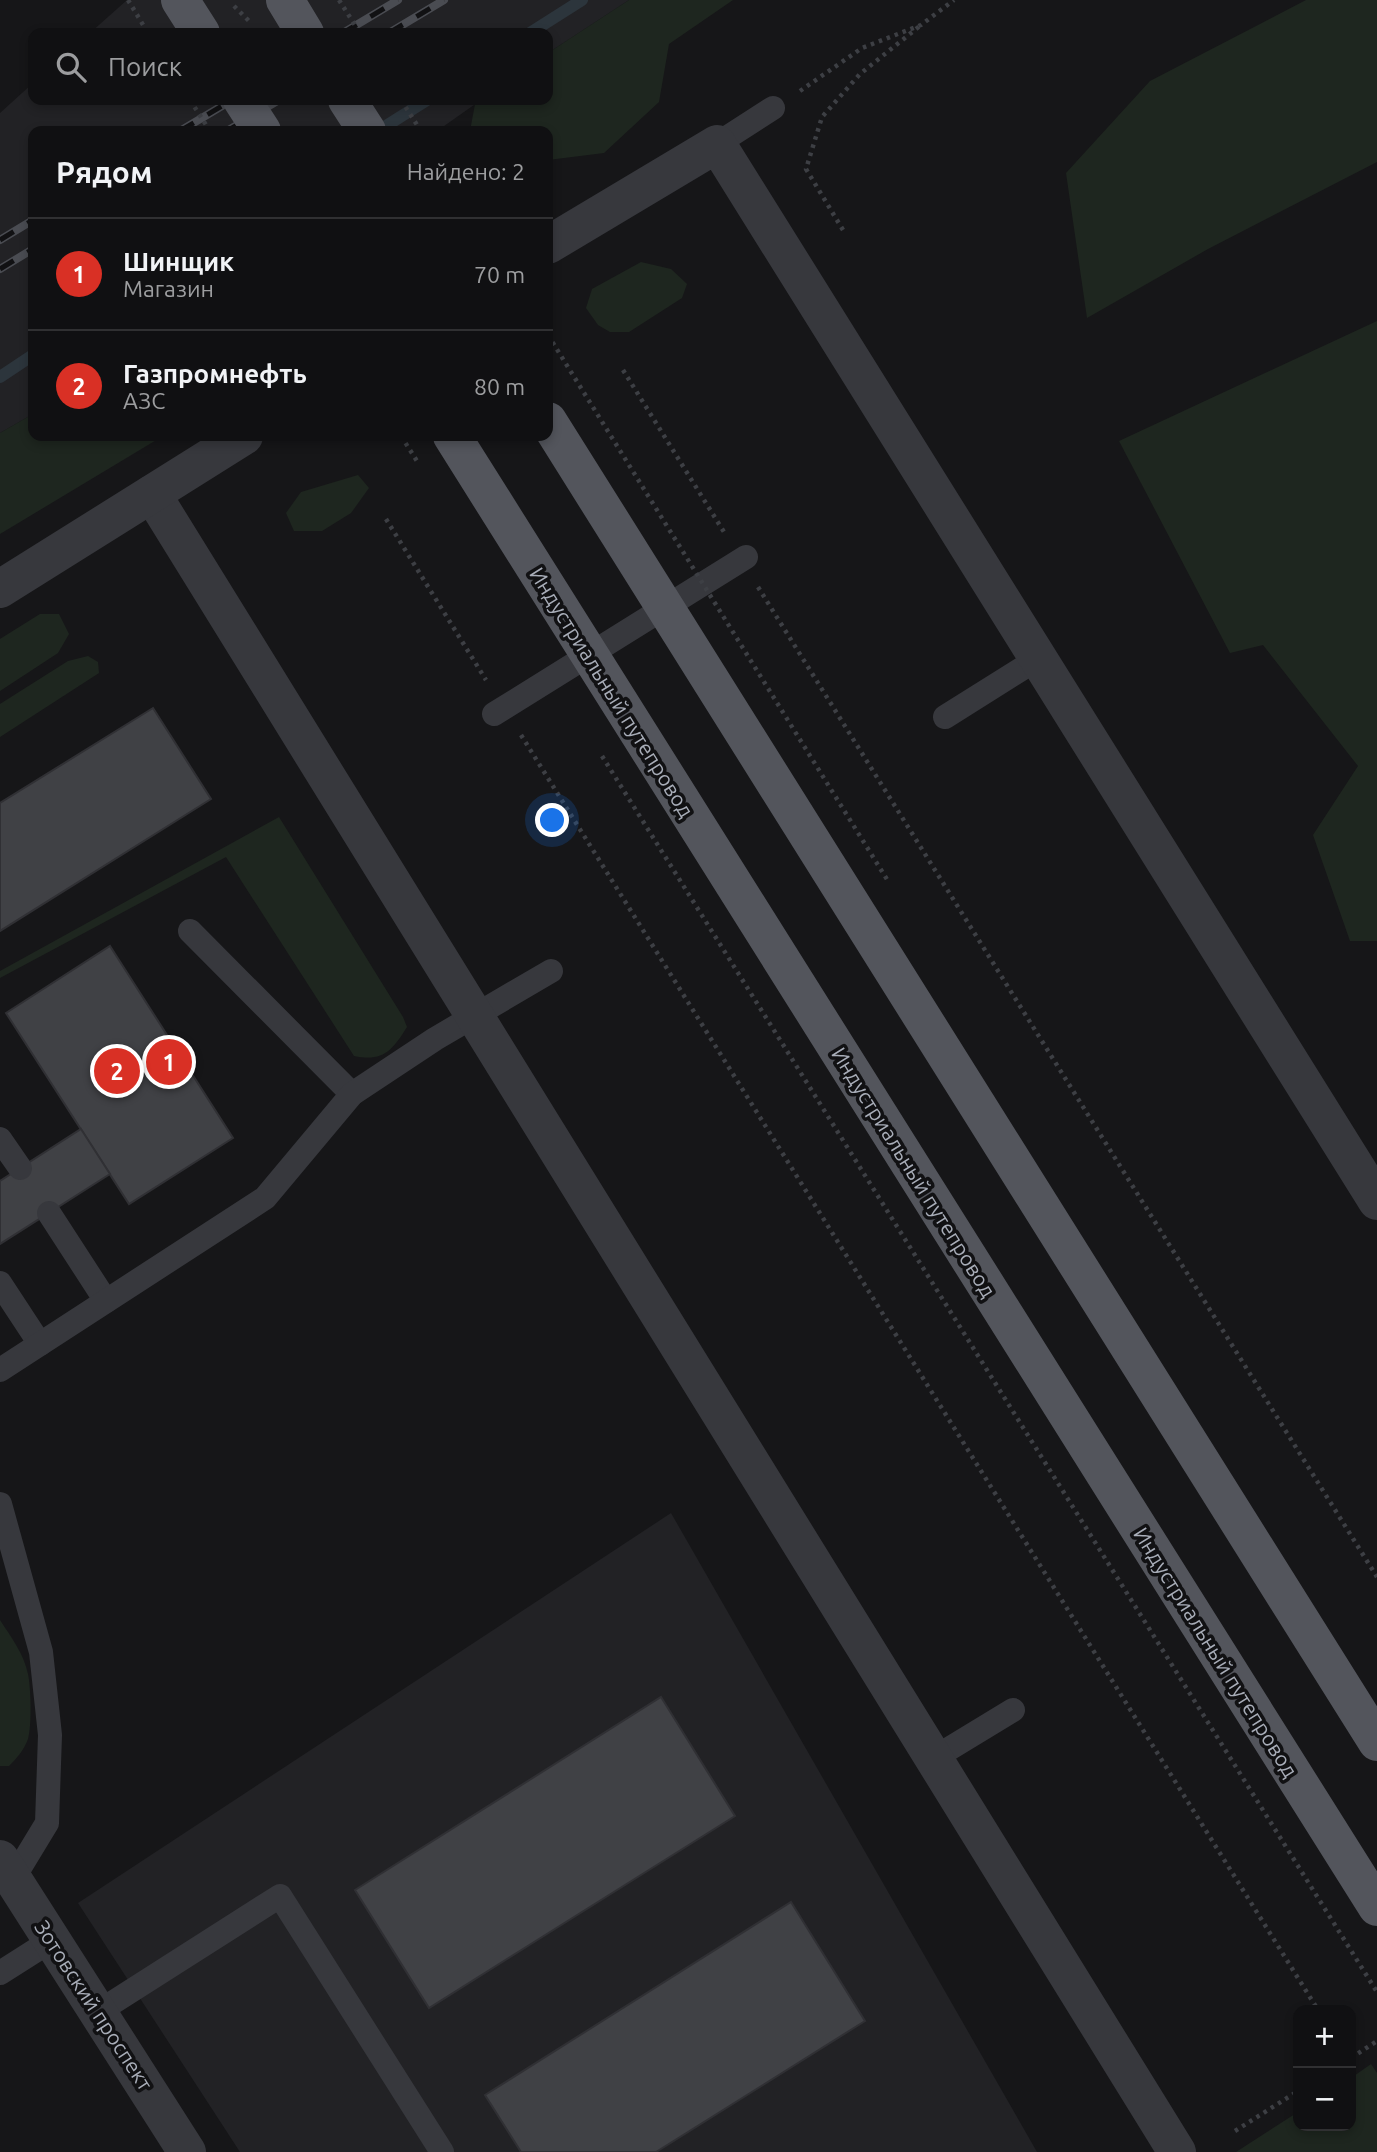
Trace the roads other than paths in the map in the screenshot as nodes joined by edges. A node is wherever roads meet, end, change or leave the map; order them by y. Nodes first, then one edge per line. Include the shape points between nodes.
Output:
1 (180, 0) edge
2 (285, 0) edge
3 (198, 28) edge
4 (303, 28) edge
5 (245, 105) edge
6 (350, 105) edge
7 (772, 108) road end
8 (259, 126) edge
9 (364, 126) edge
10 (716, 144) junction
11 (553, 242) edge
12 (553, 429) edge
13 (236, 441) edge
14 (455, 441) edge
15 (152, 494) junction
16 (744, 558) road end
17 (0, 589) edge
18 (1039, 658) junction
19 (499, 711) road end
20 (945, 718) dead end
21 (190, 931) dead end
22 (551, 971) dead end
23 (475, 1017) junction
24 (352, 1094) junction
25 (0, 1139) edge
26 (20, 1168) dead end
27 (1377, 1201) edge
28 (49, 1213) dead end
29 (0, 1283) edge
30 (106, 1301) junction
31 (40, 1344) junction
32 (0, 1370) edge
33 (0, 1504) edge
34 (1013, 1710) dead end
35 (1377, 1742) edge
36 (934, 1758) junction
37 (7, 1869) edge
38 (1377, 1907) edge
39 (52, 1940) junction
40 (0, 1973) edge
41 (98, 2012) junction
42 (187, 2152) edge
43 (442, 2152) edge
44 (1177, 2152) edge

1 - 3 main road
2 - 4 main road
5 - 8 main road, bridge
6 - 9 main road
7 - 10 lane
10 - 11 street
10 - 18 street
12 - 35 main road, bridge
13 - 15 street
14 - 38 main road, Индустриальный путепровод, bridge
15 - 17 street
15 - 23 street
16 - 19 lane
18 - 20 lane
18 - 27 street
21 - 24 lane
22 - 23 lane
23 - 24 lane
23 - 36 street
24 - 30 lane via 265,1198
25 - 26 lane
28 - 30 lane
29 - 31 lane
30 - 31 lane
31 - 32 lane
33 - 37 lane via 41,1652 50,1735 47,1823
34 - 36 lane
36 - 44 street
37 - 39 street, Зотовский проспект
39 - 40 lane
39 - 41 street, Зотовский проспект
41 - 42 street, Зотовский проспект
41 - 43 lane via 280,1896

